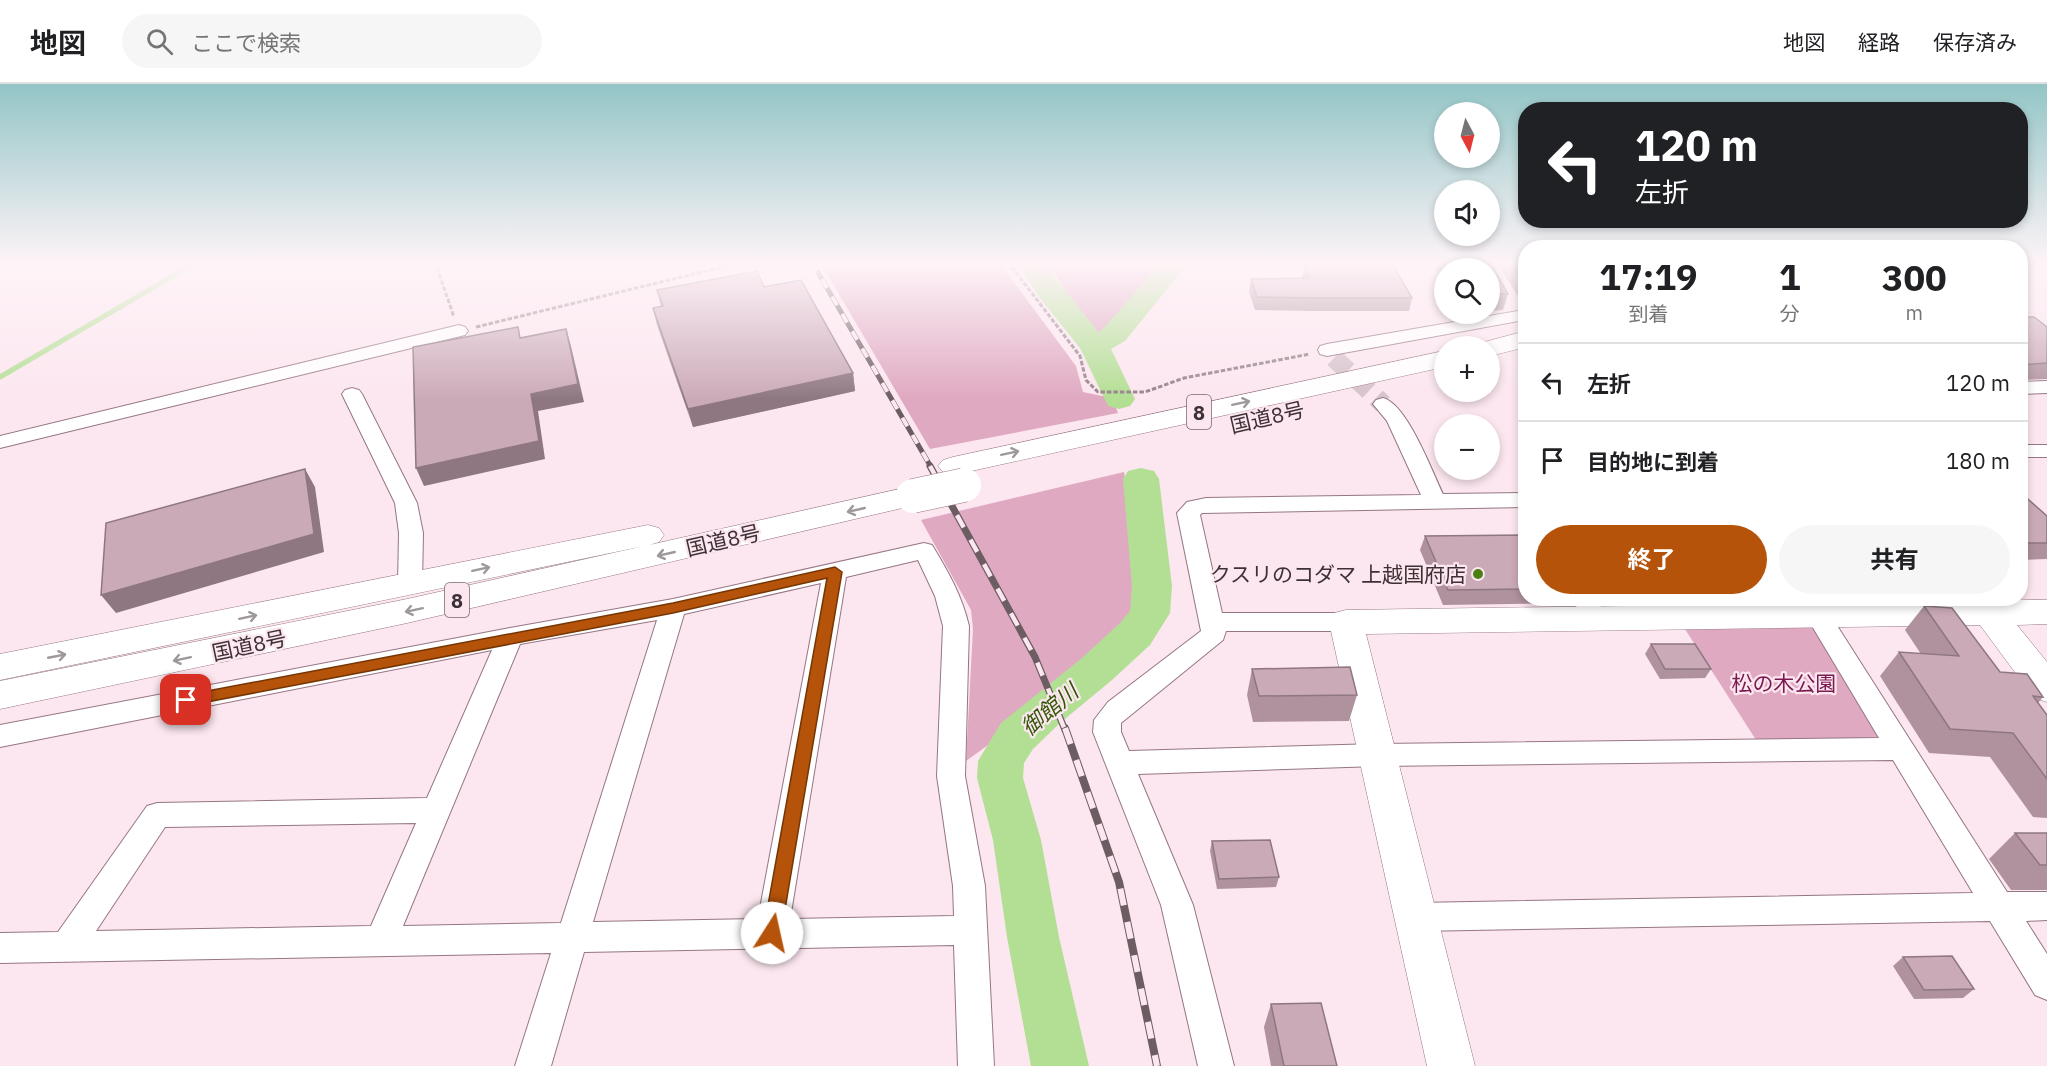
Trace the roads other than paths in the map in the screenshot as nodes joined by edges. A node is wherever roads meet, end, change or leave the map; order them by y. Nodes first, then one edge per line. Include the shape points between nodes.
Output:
1 (1518, 327) edge
2 (1518, 329) edge
3 (459, 331) road end
4 (1500, 341) edge
5 (1331, 354) road end
6 (1434, 361) edge
7 (1518, 361) edge
8 (1500, 365) edge
9 (1434, 379) edge
10 (2047, 387) edge
11 (2028, 388) edge
12 (352, 394) dead end
13 (1383, 404) tunnel mouth
14 (0, 442) edge
15 (2028, 451) edge
16 (2047, 451) edge
17 (958, 475) junction
18 (910, 486) junction
19 (1518, 500) edge
20 (1435, 501) junction
21 (835, 572) junction
22 (410, 584) junction
23 (1983, 606) edge
24 (673, 608) junction
25 (1589, 608) edge
26 (2047, 612) edge
27 (1818, 616) junction
28 (1212, 622) junction
29 (1346, 622) junction
30 (510, 637) junction
31 (0, 667) edge
32 (2047, 687) edge
33 (0, 695) edge
34 (0, 736) edge
35 (1900, 749) junction
36 (1378, 755) junction
37 (1121, 763) junction
38 (435, 810) junction
39 (2047, 906) edge
40 (1999, 907) junction
41 (1416, 917) junction
42 (971, 930) junction
43 (772, 933) junction
44 (570, 937) junction
45 (381, 940) junction
46 (0, 948) edge
47 (66, 948) junction
48 (2047, 984) edge
49 (532, 1066) edge
50 (976, 1066) edge
51 (1216, 1066) edge
52 (1451, 1066) edge

1 - 5 street
2 - 4 main road
3 - 14 street
17 -> 6 main road, 国道8号 / 8
7 - 8 main road
9 - 17 main road, 国道8号 / 8
10 - 11 street
12 - 22 street via 406,503 411,533
13 - 20 street via 1396,419
15 - 16 street
17 - 18 main road, 国道8号 / 8, bridge
22 -> 18 main road, 国道8号 / 8 via 721,519
18 -> 33 main road, 国道8号 / 8 via 395,614
19 - 20 street
20 - 28 street via 1195,507 1188,513
21 - 24 street
21 - 42 street via 924,551 953,607 956,626 951,776 969,886
21 - 43 street
31 -> 22 main road, 国道8号 / 8
23 - 26 main road
23 - 27 main road
23 - 32 main road
24 - 30 street
24 - 44 street
25 - 27 main road
25 - 29 main road
27 - 35 street
28 - 29 street
28 - 37 street via 1214,634 1108,720 1107,732
29 - 36 main road
30 - 34 street
30 - 38 street
35 - 36 street
35 - 40 street
36 - 37 street
36 - 41 main road
37 - 51 street via 1178,905
38 - 45 street
38 - 47 street via 157,814
39 - 40 street
40 - 41 street
40 - 48 street
41 - 52 main road
42 - 43 street
42 - 50 street
43 - 44 street
44 - 45 street
44 - 49 street
45 - 47 street
46 - 47 street

